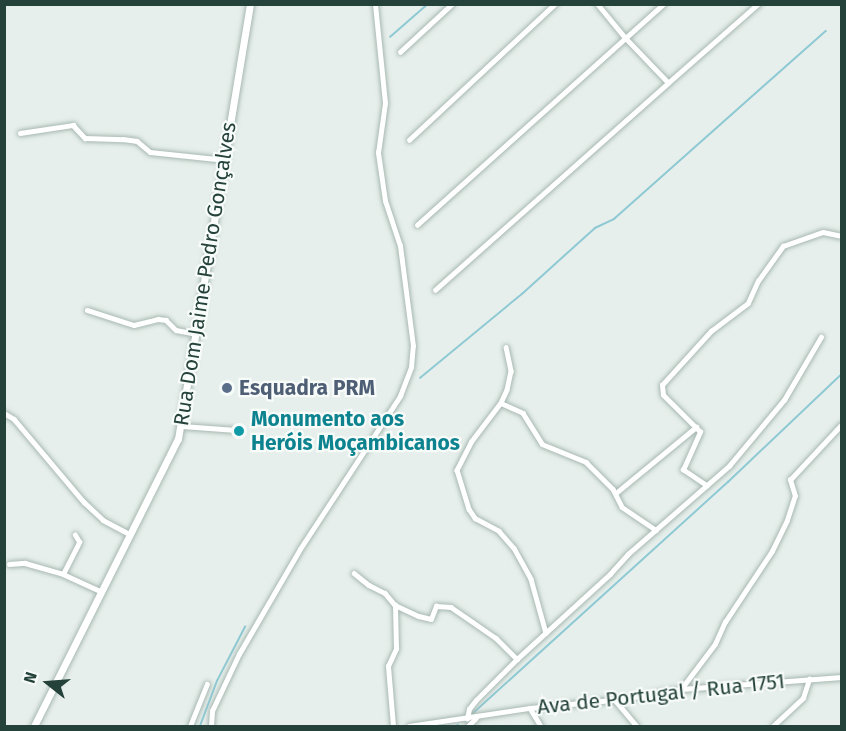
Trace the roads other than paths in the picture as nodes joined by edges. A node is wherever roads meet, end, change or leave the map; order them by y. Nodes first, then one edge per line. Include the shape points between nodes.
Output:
1 (250, 4) edge
2 (375, 4) edge
3 (452, 4) edge
4 (555, 4) edge
5 (597, 4) edge
6 (663, 4) edge
7 (758, 4) edge
8 (625, 38) junction
9 (400, 52) dead end
10 (668, 83) junction
11 (20, 132) dead end
12 (409, 140) dead end
13 (226, 160) junction
14 (417, 225) dead end
15 (842, 236) edge
16 (435, 290) dead end
17 (87, 310) dead end
18 (196, 334) junction
19 (821, 337) dead end
20 (506, 347) dead end
21 (501, 403) junction
22 (4, 413) edge
23 (842, 424) edge
24 (182, 426) junction
25 (696, 427) junction
26 (236, 430) dead end
27 (707, 486) junction
28 (616, 493) junction
29 (656, 530) junction
30 (129, 534) junction
31 (75, 536) dead end
32 (9, 564) dead end
33 (354, 573) dead end
34 (63, 574) junction
35 (100, 591) junction
36 (395, 605) junction
37 (546, 633) junction
38 (517, 659) junction
39 (842, 677) edge
40 (809, 679) junction
41 (207, 684) dead end
42 (681, 689) junction
43 (615, 700) junction
44 (530, 708) junction
45 (476, 718) junction
46 (467, 719) junction
47 (34, 726) edge
48 (190, 726) edge
49 (211, 726) edge
50 (393, 726) edge
51 (409, 726) edge
52 (468, 726) edge
53 (541, 726) edge
54 (637, 726) edge
55 (773, 726) edge

1 - 13 main road, Rua Dom Jaime Pedro Gonçalves
2 - 49 street via 385,103 378,153 385,201 400,246 413,346 411,367 400,396 300,549 239,654 221,687
3 - 9 street
4 - 12 street
5 - 8 street
6 - 8 street
7 - 10 street
8 - 10 street
8 - 14 street
10 - 16 street
11 - 13 street via 73,125 85,138 136,141 150,152
13 - 18 main road, Rua Dom Jaime Pedro Gonçalves
15 - 25 street via 823,232 783,246 748,303 711,331 662,385 663,394
17 - 18 street via 134,325 166,320 176,330
18 - 24 main road, Rua Dom Jaime Pedro Gonçalves
19 - 27 street via 784,400 729,466
20 - 21 street via 511,376
21 - 28 street via 523,413 542,444 586,462
21 - 37 street via 472,441 457,470 475,518 499,531 514,548 531,579
22 - 30 street via 14,419 84,502 103,520
23 - 42 street via 790,480 795,496 772,551 719,631 715,644
24 - 26 street
24 - 30 main road, Rua Dom Jaime Pedro Gonçalves
25 - 27 street via 700,432 683,470
25 - 28 street
27 - 29 street
28 - 29 street via 622,507
29 - 37 street
30 - 35 main road, Rua Dom Jaime Pedro Gonçalves
31 - 34 street via 79,542
32 - 34 street via 25,563
33 - 36 street via 385,593
34 - 35 street
35 - 47 main road, Rua Dom Jaime Pedro Gonçalves
36 - 38 street via 431,619 436,606 451,607 496,638
36 - 50 street via 396,649 388,666
37 - 38 street
38 - 46 street via 476,700
39 - 40 street, Ava de Portugal / Rua 1751
40 - 42 street, Ava de Portugal / Rua 1751
40 - 55 street via 803,698
41 - 48 street
42 - 43 street, Ava de Portugal / Rua 1751
43 - 44 street, Ava de Portugal / Rua 1751
43 - 54 street
44 - 45 street, Ava de Portugal / Rua 1751
44 - 53 street
45 - 46 street, Ava de Portugal / Rua 1751
45 - 52 street
46 - 51 street, Ava de Portugal / Rua 1751

